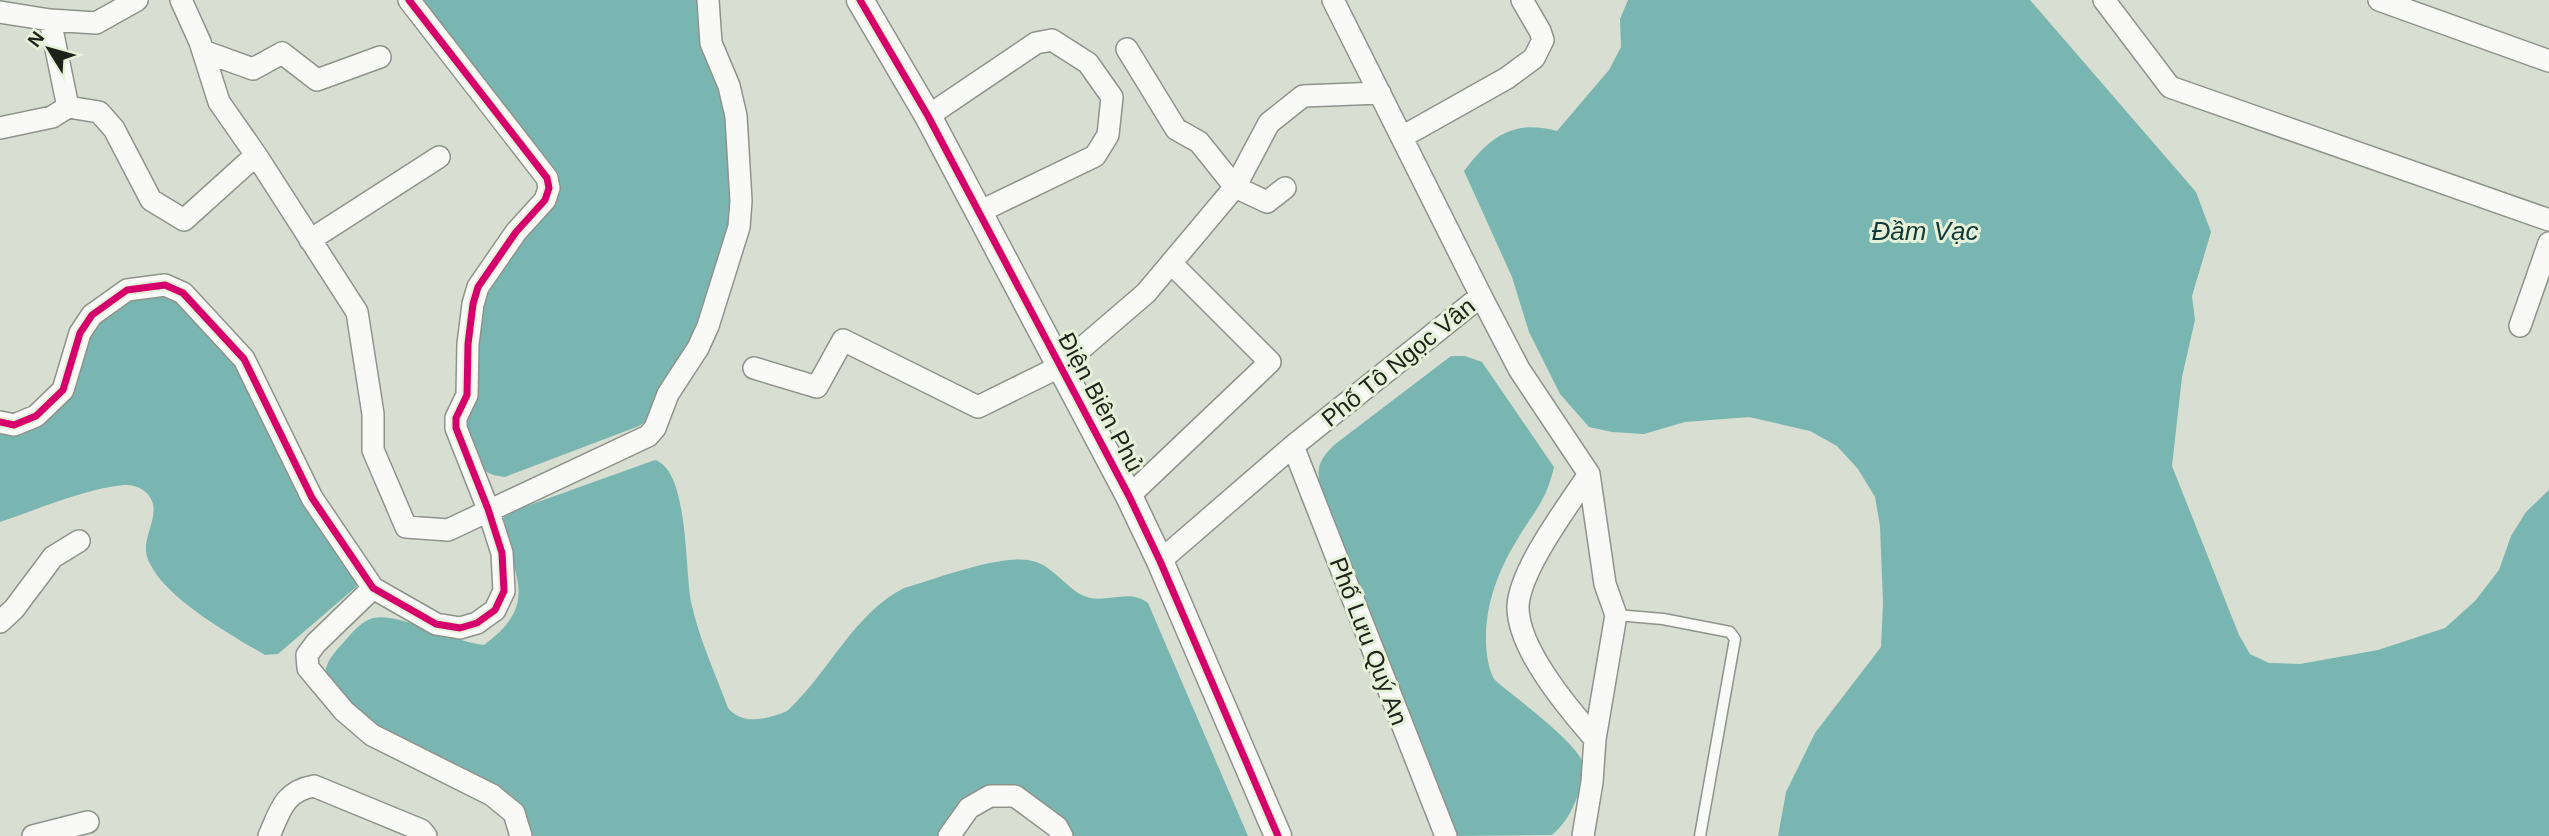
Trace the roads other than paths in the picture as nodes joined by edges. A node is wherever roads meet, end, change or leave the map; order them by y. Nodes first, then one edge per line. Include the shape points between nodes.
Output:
1 (137, 0) edge
2 (181, 0) edge
3 (409, 0) edge
4 (708, 0) edge
5 (860, 0) edge
6 (1334, 0) edge
7 (1522, 0) edge
8 (2104, 0) edge
9 (2379, 0) edge
10 (0, 12) edge
11 (50, 20) junction
12 (1127, 49) dead end
13 (203, 51) junction
14 (380, 57) dead end
15 (2549, 61) edge
16 (1380, 93) junction
17 (68, 107) junction
18 (928, 116) junction
19 (0, 128) edge
20 (1402, 137) junction
21 (256, 155) junction
22 (439, 157) dead end
23 (1235, 187) junction
24 (1285, 188) dead end
25 (979, 212) junction
26 (2549, 220) edge
27 (310, 240) junction
28 (2549, 243) edge
29 (1171, 263) junction
30 (1481, 296) junction
31 (2520, 326) dead end
32 (1061, 366) junction
33 (754, 368) dead end
34 (0, 422) edge
35 (1293, 446) junction
36 (1589, 474) junction
37 (1129, 496) junction
38 (488, 509) junction
39 (79, 541) dead end
40 (1160, 561) junction
41 (373, 587) junction
42 (1616, 615) junction
43 (0, 622) edge
44 (1595, 739) junction
45 (88, 822) dead end
46 (33, 836) edge
47 (270, 836) edge
48 (425, 836) edge
49 (521, 836) edge
50 (949, 836) edge
51 (1062, 836) edge
52 (1278, 836) edge
53 (1446, 836) edge
54 (1583, 836) edge
55 (1700, 836) edge

1 - 11 street via 96,23
2 - 13 street
3 - 38 street via 547,178 549,188 545,200 478,287 473,304 467,395 456,428
4 - 38 street via 711,43 733,100 741,201 733,251 708,326 648,436
5 - 18 street, Điện Biên Phủ
6 - 16 street, Phố Tô Ngọc Vân
7 - 20 street via 1542,40 1534,58
8 - 26 street via 2170,87
9 - 15 street
10 - 11 street
11 - 17 street
12 - 23 street via 1176,129 1199,142
13 - 14 street via 253,69 282,53 317,80
13 - 21 street via 219,102
16 - 20 street, Phố Tô Ngọc Vân
16 - 23 street via 1303,96 1269,123
17 - 19 street via 52,117
17 - 21 street via 99,112 114,129 151,200 184,220
18 - 25 street, Điện Biên Phủ
18 - 25 street via 1036,43 1052,40 1088,63 1112,97 1108,135 1095,156
20 - 30 street, Phố Tô Ngọc Vân
21 - 27 street
22 - 27 street
23 - 24 street via 1267,202
23 - 29 street
25 - 32 street, Điện Biên Phủ
27 - 38 street via 357,312 373,414 373,450 406,527 448,530
28 - 31 street
29 - 32 street via 1146,293
29 - 37 street via 1270,362
30 - 35 street, Phố Tô Ngọc Vân
30 - 36 street via 1519,369
32 - 33 street via 978,407 843,340 817,387
32 - 37 street, Điện Biên Phủ
34 - 41 street via 14,425 36,416 63,390 80,334 92,315 127,290 165,285 183,292 244,359 312,498
35 - 40 street, Phố Tô Ngọc Vân
35 - 53 street, Phố Lưu Quý An
36 - 42 street via 1605,584
36 - 44 street via 1530,567 1518,605 1522,629 1552,688
37 - 40 street, Điện Biên Phủ
38 - 41 street via 502,553 504,591 495,610 477,623 460,628 436,624
39 - 43 street via 53,557
40 - 52 street, Điện Biên Phủ
41 - 49 street via 316,643 307,655 308,668 344,711 372,735 492,795 513,813
42 - 44 street
42 - 55 lane via 1730,632 1735,639
44 - 54 street
45 - 46 street
47 - 48 street via 285,800 301,788 314,786 421,830
50 - 51 street via 969,808 990,796 1016,796 1057,827

